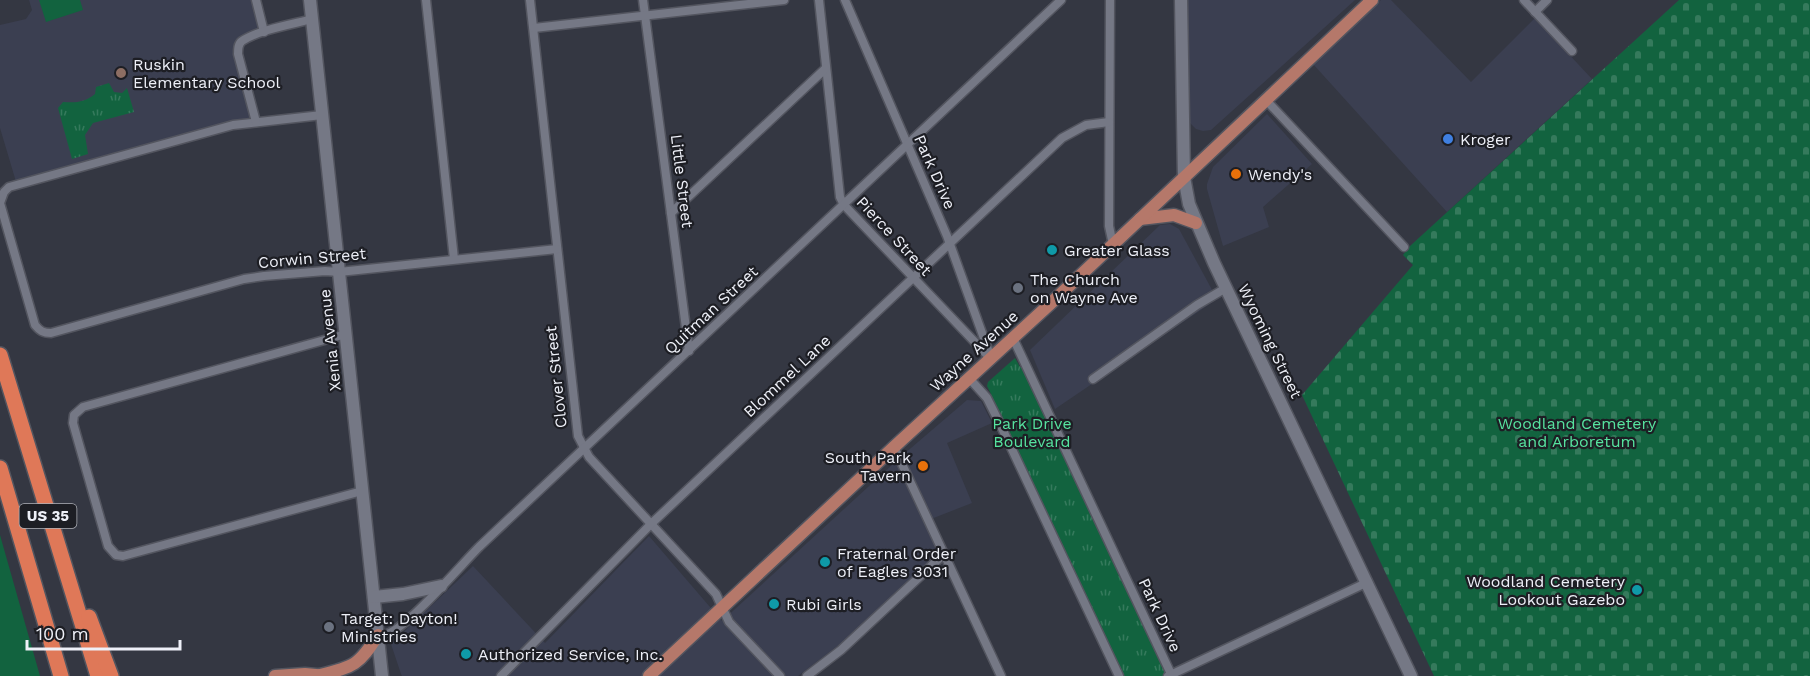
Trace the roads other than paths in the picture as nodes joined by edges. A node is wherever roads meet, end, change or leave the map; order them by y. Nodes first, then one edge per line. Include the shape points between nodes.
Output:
1 (256, 0) edge
2 (310, 0) edge
3 (426, 0) edge
4 (530, 0) edge
5 (643, 0) edge
6 (784, 0) edge
7 (819, 0) edge
8 (845, 0) edge
9 (1061, 0) edge
10 (1110, 0) edge
11 (1181, 0) edge
12 (1372, 0) edge
13 (1524, 0) edge
14 (1547, 0) edge
15 (1535, 12) junction
16 (645, 15) junction
17 (312, 19) junction
18 (534, 28) junction
19 (264, 32) junction
20 (1572, 51) dead end
21 (825, 69) junction
22 (1266, 100) junction
23 (322, 115) junction
24 (256, 122) junction
25 (1109, 122) junction
26 (907, 146) junction
27 (1184, 177) junction
28 (1, 197) edge
29 (844, 205) junction
30 (671, 213) junction
31 (1140, 219) junction
32 (1196, 223) junction
33 (1118, 240) junction
34 (949, 244) junction
35 (1404, 247) dead end
36 (557, 249) junction
37 (454, 259) junction
38 (339, 272) junction
39 (913, 279) junction
40 (1226, 288) junction
41 (346, 334) junction
42 (1013, 338) junction
43 (689, 351) junction
44 (0, 355) edge
45 (991, 359) junction
46 (969, 378) junction
47 (1093, 379) dead end
48 (894, 447) junction
49 (585, 450) junction
50 (0, 468) edge
51 (362, 491) junction
52 (652, 523) junction
53 (51, 525) junction
54 (944, 554) junction
55 (1368, 582) junction
56 (441, 586) junction
57 (374, 597) junction
58 (722, 608) junction
59 (378, 635) junction
60 (320, 675) edge
61 (61, 676) edge
62 (98, 676) edge
63 (111, 676) edge
64 (275, 676) edge
65 (331, 676) edge
66 (382, 676) edge
67 (501, 676) edge
68 (649, 676) edge
69 (780, 676) edge
70 (807, 676) edge
71 (1001, 676) edge
72 (1119, 676) edge
73 (1171, 676) edge
74 (1412, 676) edge

1 - 19 street
2 - 17 street, Xenia Avenue
3 - 37 street
4 - 18 street, Clover Street
5 - 16 street, Little Street
6 - 16 street
7 - 21 street, Pierce Street
8 - 26 street, Park Drive
9 - 26 street, Quitman Street
10 - 25 street
11 - 27 street, Wyoming Street
12 - 22 main road, Wayne Avenue
13 - 15 street
14 - 15 street
15 - 20 street
16 - 18 street
16 - 30 street, Little Street
17 - 19 street
17 - 23 street, Xenia Avenue
18 - 36 street, Clover Street
19 - 24 street via 242,41 237,50
21 - 29 street, Pierce Street
21 - 30 street
22 - 27 main road, Wayne Avenue
22 - 35 street
23 - 24 street
23 - 38 street, Xenia Avenue
24 - 28 street via 9,187
25 - 33 street via 1109,226 1112,240
25 - 34 street, Blommel Lane via 1086,125 1062,138
26 - 29 street, Quitman Street
26 - 34 street, Park Drive
27 - 31 main road, Wayne Avenue
27 - 32 street, Wyoming Street
28 - 38 street, Corwin Street via 35,325 40,331 51,333 244,279
29 - 39 street, Pierce Street
29 - 43 street, Quitman Street
30 - 43 street, Little Street
31 - 32 main road via 1173,215
31 - 33 main road, Wayne Avenue
32 - 40 street, Wyoming Street
33 - 42 main road, Wayne Avenue
34 - 39 street, Blommel Lane
34 - 45 street, Park Drive
36 - 37 street, Corwin Street
36 - 49 street, Clover Street via 578,436
37 - 38 street, Corwin Street
38 - 41 street, Xenia Avenue
39 - 45 street, Pierce Street
39 - 52 street, Blommel Lane
40 - 47 street
40 - 55 street, Wyoming Street
41 - 51 street, Xenia Avenue
41 - 51 street via 83,406 73,423 108,546 123,556
42 - 45 main road, Wayne Avenue
42 - 73 street, Park Drive
43 - 49 street, Quitman Street
44 - 53 highway, US 35
45 - 46 main road, Wayne Avenue
46 - 48 main road, Wayne Avenue
46 - 72 street via 981,389 996,415
48 - 54 street
48 - 58 main road, Wayne Avenue
49 - 52 street, Clover Street
49 - 56 street, Quitman Street
50 - 61 highway, US 35
51 - 57 street, Xenia Avenue
52 - 58 street, Clover Street via 716,594
52 - 67 street, Blommel Lane
53 - 62 highway, US 35
53 - 63 highway
54 - 70 street via 841,650
54 - 71 street
55 - 73 street
55 - 74 street, Wyoming Street
56 - 57 street
56 - 59 street, Quitman Street via 400,627
57 - 59 street, Xenia Avenue
58 - 68 main road, Wayne Avenue
58 - 69 street, Clover Street via 729,622
59 - 60 main road via 359,662
59 - 66 street, Xenia Avenue
60 - 64 main road
60 - 65 main road

